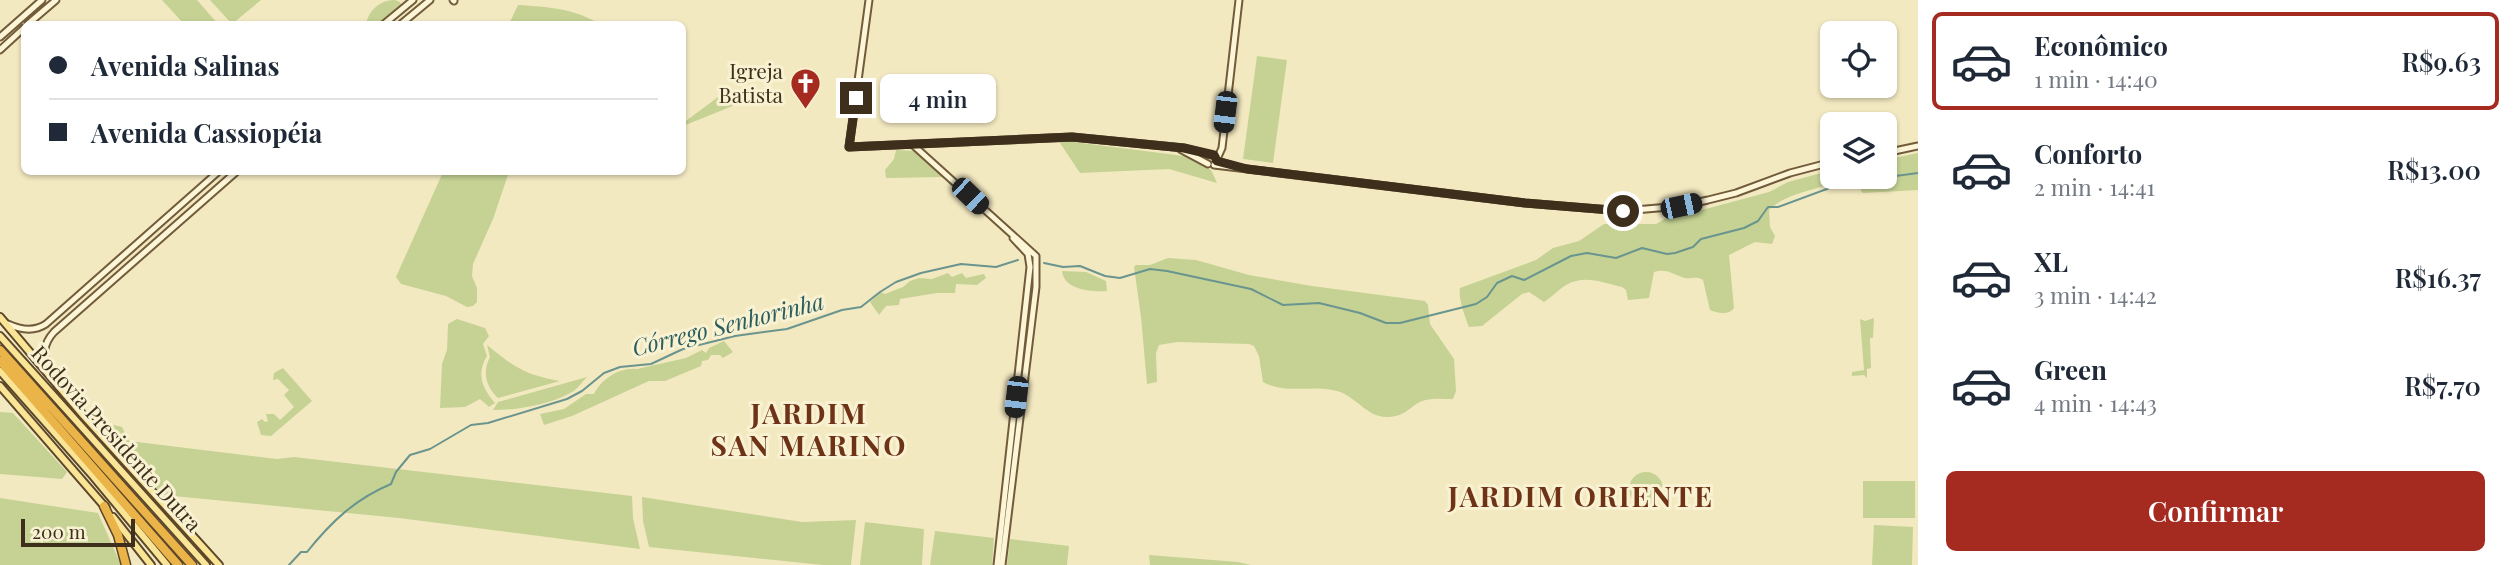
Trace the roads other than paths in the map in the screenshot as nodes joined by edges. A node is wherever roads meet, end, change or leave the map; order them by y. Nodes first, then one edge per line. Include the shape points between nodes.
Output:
1 (42, 0) edge
2 (56, 0) edge
3 (413, 0) edge
4 (430, 0) edge
5 (869, 0) edge
6 (1239, 0) edge
7 (32, 21) edge
8 (387, 21) edge
9 (405, 21) edge
10 (21, 31) edge
11 (0, 37) edge
12 (0, 50) edge
13 (934, 144) junction
14 (914, 145) junction
15 (1918, 146) edge
16 (1897, 150) edge
17 (929, 157) junction
18 (1214, 160) junction
19 (1820, 165) edge
20 (214, 175) edge
21 (232, 175) edge
22 (202, 185) junction
23 (203, 200) junction
24 (1009, 232) junction
25 (2, 320) edge
26 (39, 328) junction
27 (0, 336) edge
28 (43, 338) junction
29 (0, 350) edge
30 (0, 361) edge
31 (47, 370) junction
32 (0, 371) edge
33 (2, 387) edge
34 (104, 506) junction
35 (126, 565) edge
36 (150, 565) edge
37 (167, 565) edge
38 (178, 565) edge
39 (192, 565) edge
40 (206, 565) edge
41 (219, 565) edge
42 (997, 565) edge
43 (1002, 565) edge

1 - 11 street
2 - 7 street
3 - 8 street
4 - 9 street
5 - 14 street via 849,147
6 - 18 street via 1222,136
10 - 12 street
13 - 14 street
13 - 17 street
13 - 18 street via 1072,137 1178,148
14 - 17 street
15 - 16 street
17 - 24 street
18 - 19 street via 1513,201 1623,211 1717,198
20 - 22 street
21 - 23 street
22 - 23 street via 206,190
22 - 26 street
23 - 28 street
24 - 42 street via 1030,260
24 - 43 street via 1033,251 1036,287
25 - 26 street via 19,329
25 - 31 main road
26 - 28 street
27 - 40 main road, Rodovia Presidente Dutra
28 - 31 street
29 - 39 highway, Rodovia Presidente Dutra
30 - 38 highway, Rodovia Presidente Dutra
31 - 41 main road
32 - 37 main road, Rodovia Presidente Dutra
33 - 34 main road
34 - 35 highway
34 - 36 main road

